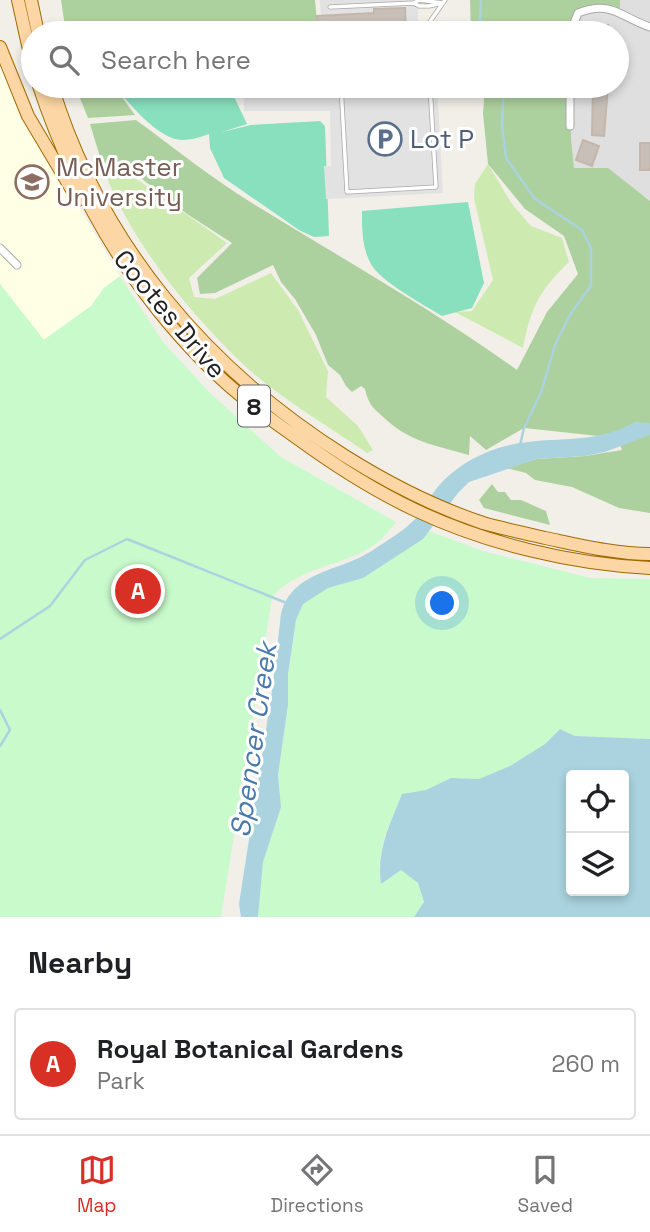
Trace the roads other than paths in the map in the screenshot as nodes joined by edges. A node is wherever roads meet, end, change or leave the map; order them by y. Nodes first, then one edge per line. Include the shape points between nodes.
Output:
1 (18, 0) edge
2 (31, 0) edge
3 (38, 0) edge
4 (444, 2) edge
5 (330, 7) dead end
6 (23, 21) edge
7 (35, 21) edge
8 (38, 21) edge
9 (431, 21) edge
10 (575, 21) edge
11 (650, 27) edge
12 (0, 47) edge
13 (44, 98) edge
14 (56, 98) edge
15 (342, 98) edge
16 (431, 98) edge
17 (570, 98) edge
18 (570, 125) dead end
19 (0, 248) edge
20 (17, 265) dead end
21 (125, 265) junction
22 (650, 554) edge
23 (650, 568) edge

1 - 6 main road
2 - 7 main road
3 - 8 main road
4 - 5 lane
4 - 9 lane
10 - 11 street via 578,13 592,7 608,8
12 - 21 main road via 28,116 108,248
13 - 21 main road, Cootes Drive / 8 via 71,170
14 - 22 main road, Cootes Drive / 8 via 97,196 161,293 246,383 318,439 382,478 456,512 568,543
15 - 16 lane via 347,192 436,187
17 - 18 street
19 - 20 street
21 - 23 main road, Cootes Drive / 8 via 202,361 273,422 341,469 414,510 500,542

